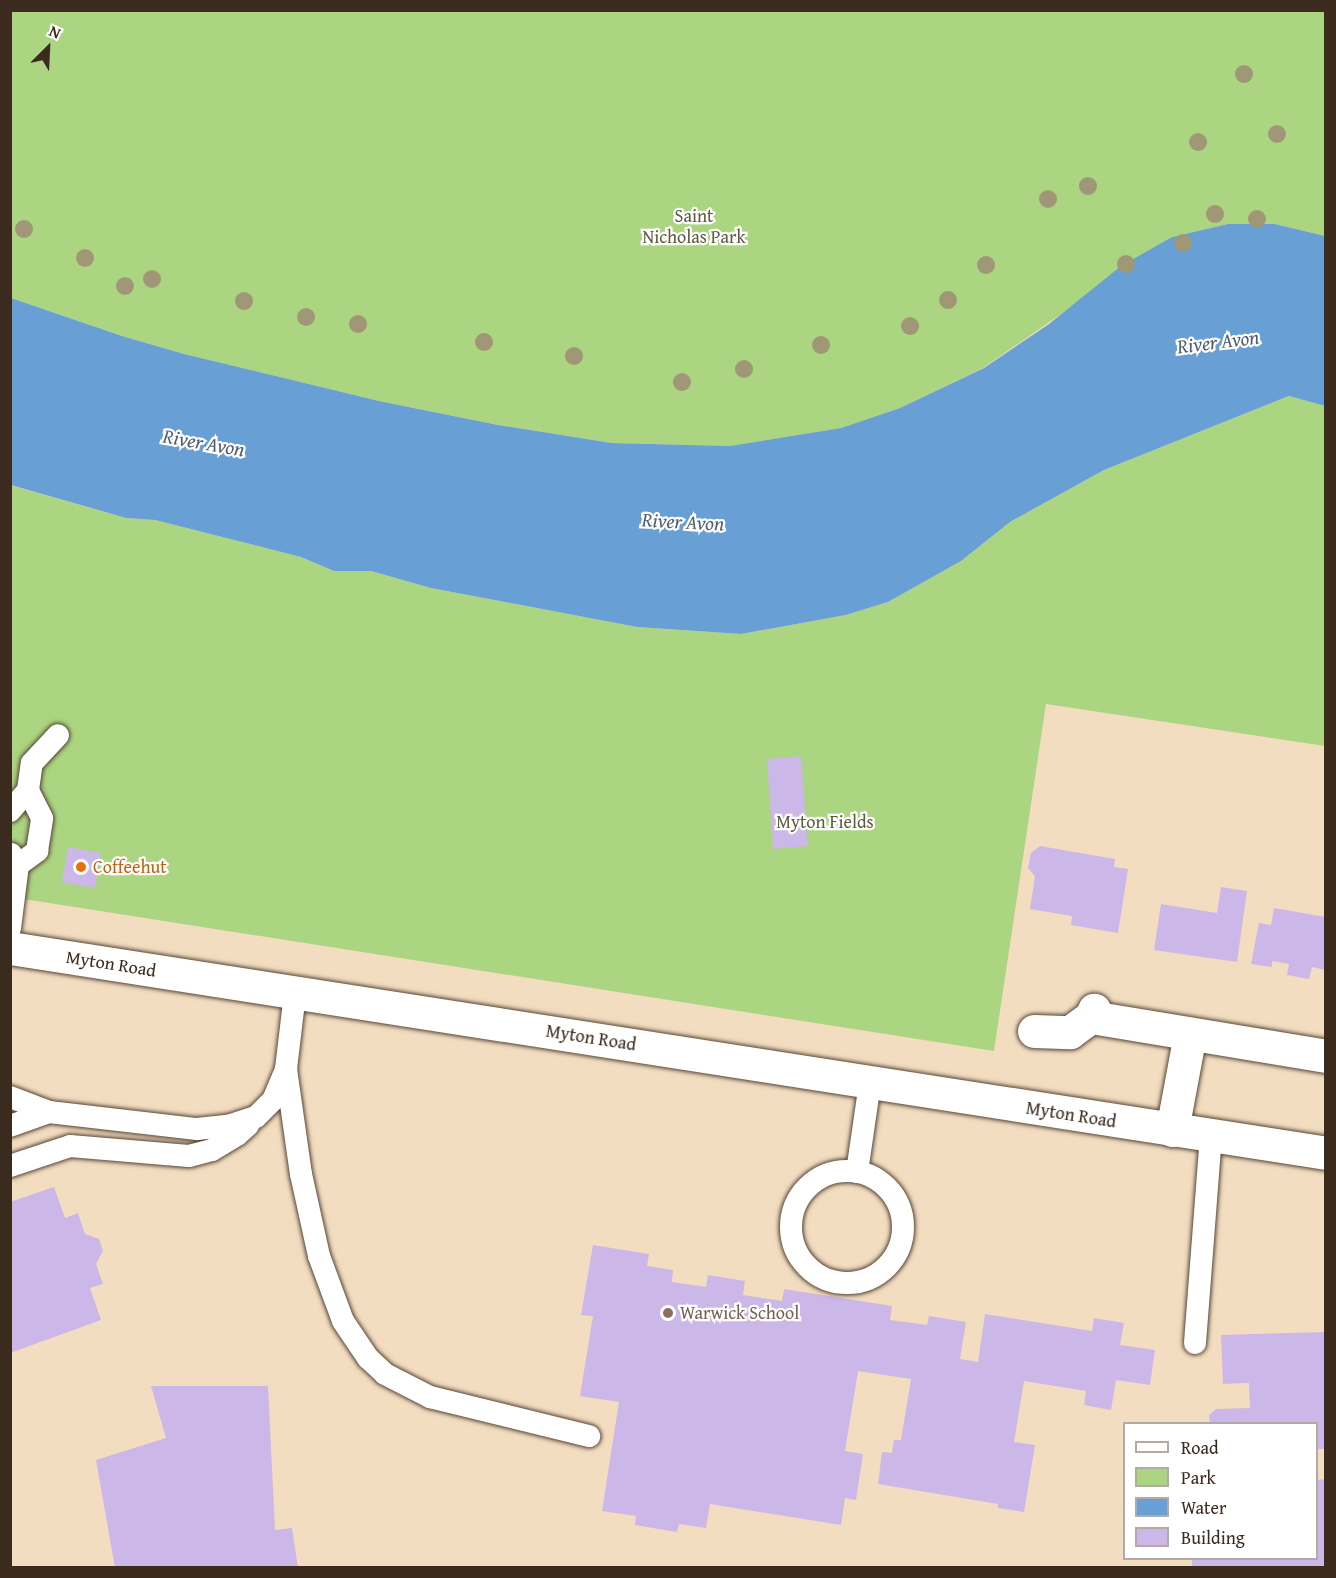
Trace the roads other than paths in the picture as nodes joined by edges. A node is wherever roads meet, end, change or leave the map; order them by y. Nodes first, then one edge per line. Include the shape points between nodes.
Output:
1 (57, 735) dead end
2 (28, 790) junction
3 (10, 811) edge
4 (14, 859) edge
5 (10, 928) edge
6 (10, 948) edge
7 (295, 993) junction
8 (1034, 1031) dead end
9 (1190, 1034) junction
10 (1326, 1056) edge
11 (286, 1069) junction
12 (870, 1083) junction
13 (10, 1097) edge
14 (49, 1112) junction
15 (256, 1117) junction
16 (10, 1126) edge
17 (1172, 1130) junction
18 (1211, 1136) junction
19 (1326, 1153) edge
20 (10, 1167) edge
21 (857, 1172) junction
22 (1195, 1343) dead end
23 (589, 1436) dead end

1 - 2 lane via 32,763
2 - 3 lane
2 - 4 lane via 42,818 37,851
4 - 5 lane
6 - 7 main road, Myton Road
7 - 11 lane
7 - 12 main road, Myton Road
8 - 9 main road via 1070,1032 1092,1014
9 - 10 main road
9 - 17 main road
11 - 15 lane via 273,1100
11 - 23 lane via 301,1174 319,1256 343,1321 368,1358 385,1374 430,1397
12 - 17 main road, Myton Road
12 - 21 lane
13 - 14 lane
14 - 15 lane via 197,1129 228,1126
14 - 16 lane
15 - 20 lane via 212,1150 189,1156 70,1146
17 - 18 main road, Myton Road
18 - 19 main road, Myton Road
18 - 22 lane
21 - 21 lane via 837,1172 819,1178 804,1190 794,1206 790,1226 793,1245 802,1262 816,1275 834,1283 852,1284 869,1279 896,1255 902,1238 898,1203 888,1188

